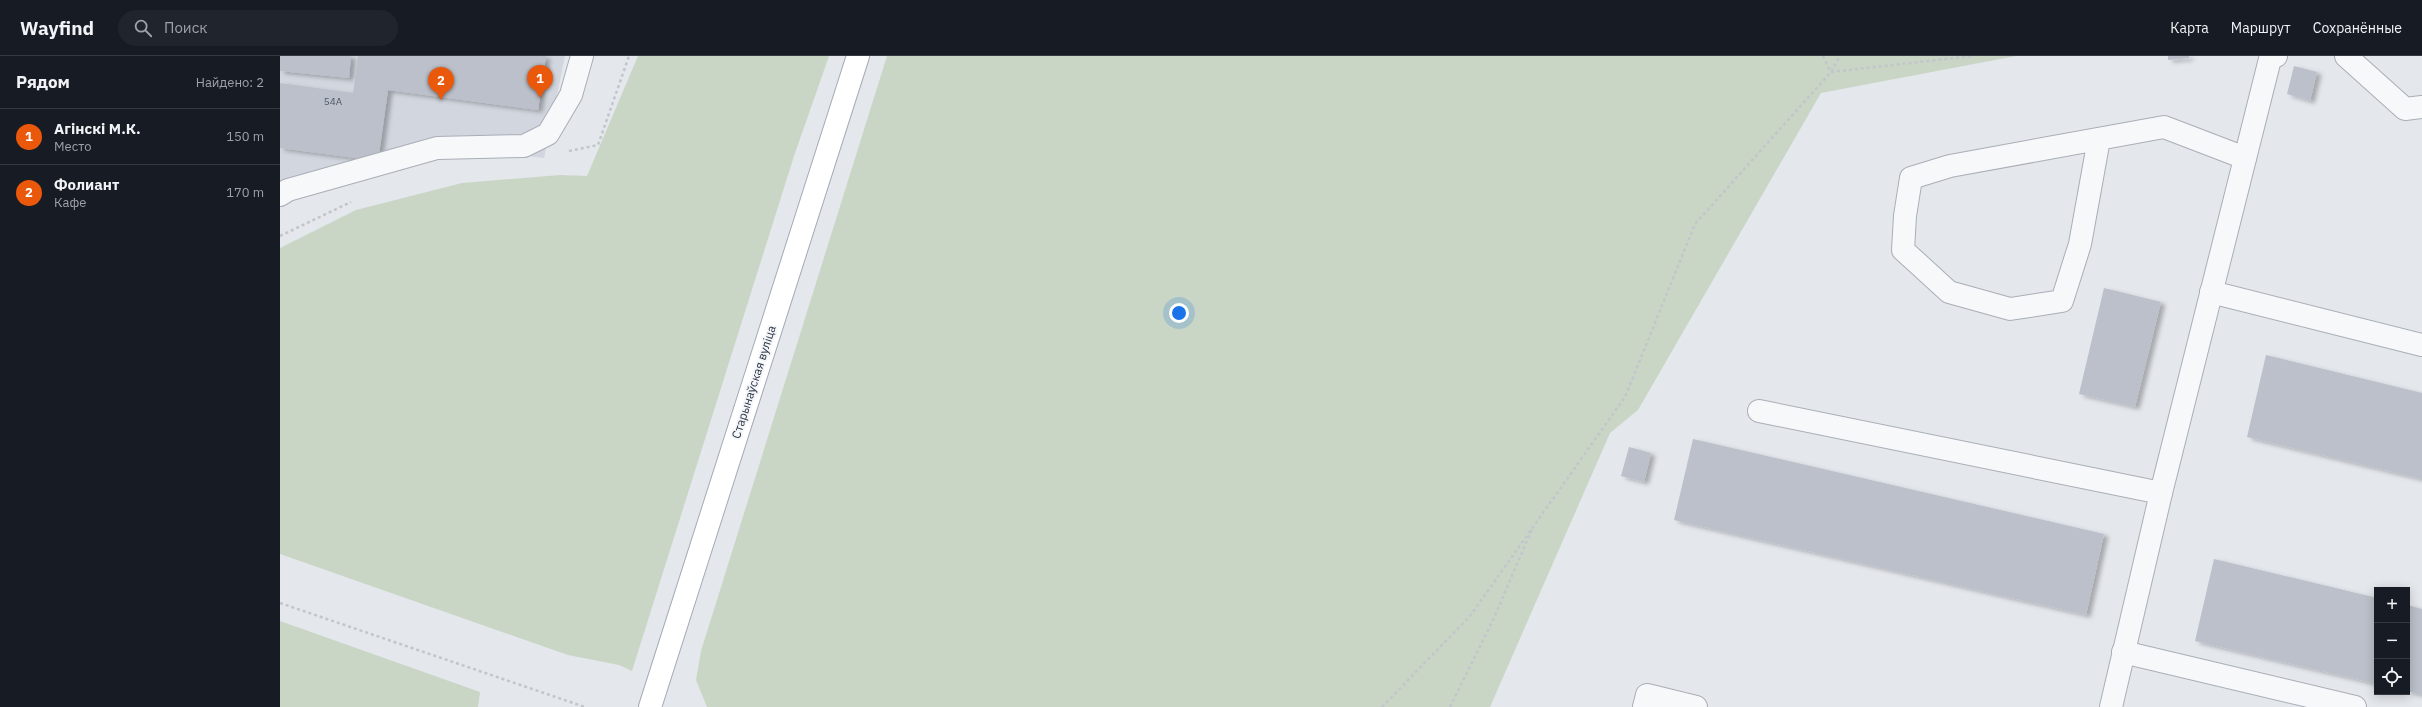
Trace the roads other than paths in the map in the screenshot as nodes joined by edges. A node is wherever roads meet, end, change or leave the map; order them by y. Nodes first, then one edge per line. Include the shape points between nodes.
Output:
1 (582, 56) edge
2 (858, 56) edge
3 (2276, 56) edge
4 (2346, 56) edge
5 (2422, 107) edge
6 (2099, 139) junction
7 (2245, 158) junction
8 (280, 194) edge
9 (2211, 292) junction
10 (2422, 345) edge
11 (1759, 411) dead end
12 (2161, 493) junction
13 (2124, 652) junction
14 (650, 707) edge
15 (1644, 707) edge
16 (1696, 707) edge
17 (2110, 707) edge
18 (2355, 707) edge

1 - 8 lane via 571,94 548,134 524,146 436,148
2 - 14 main road, Старынаўская вуліца
3 - 7 lane via 2270,58
4 - 5 lane via 2405,109
6 - 6 lane via 1950,166 1911,178 1904,216 1903,250 1949,292 2010,309 2062,301 2080,244
6 - 7 lane via 2164,127
7 - 9 lane
9 - 10 lane
9 - 12 lane
11 - 12 lane
12 - 13 lane
13 - 17 lane
13 - 18 lane
15 - 16 lane via 1647,695

